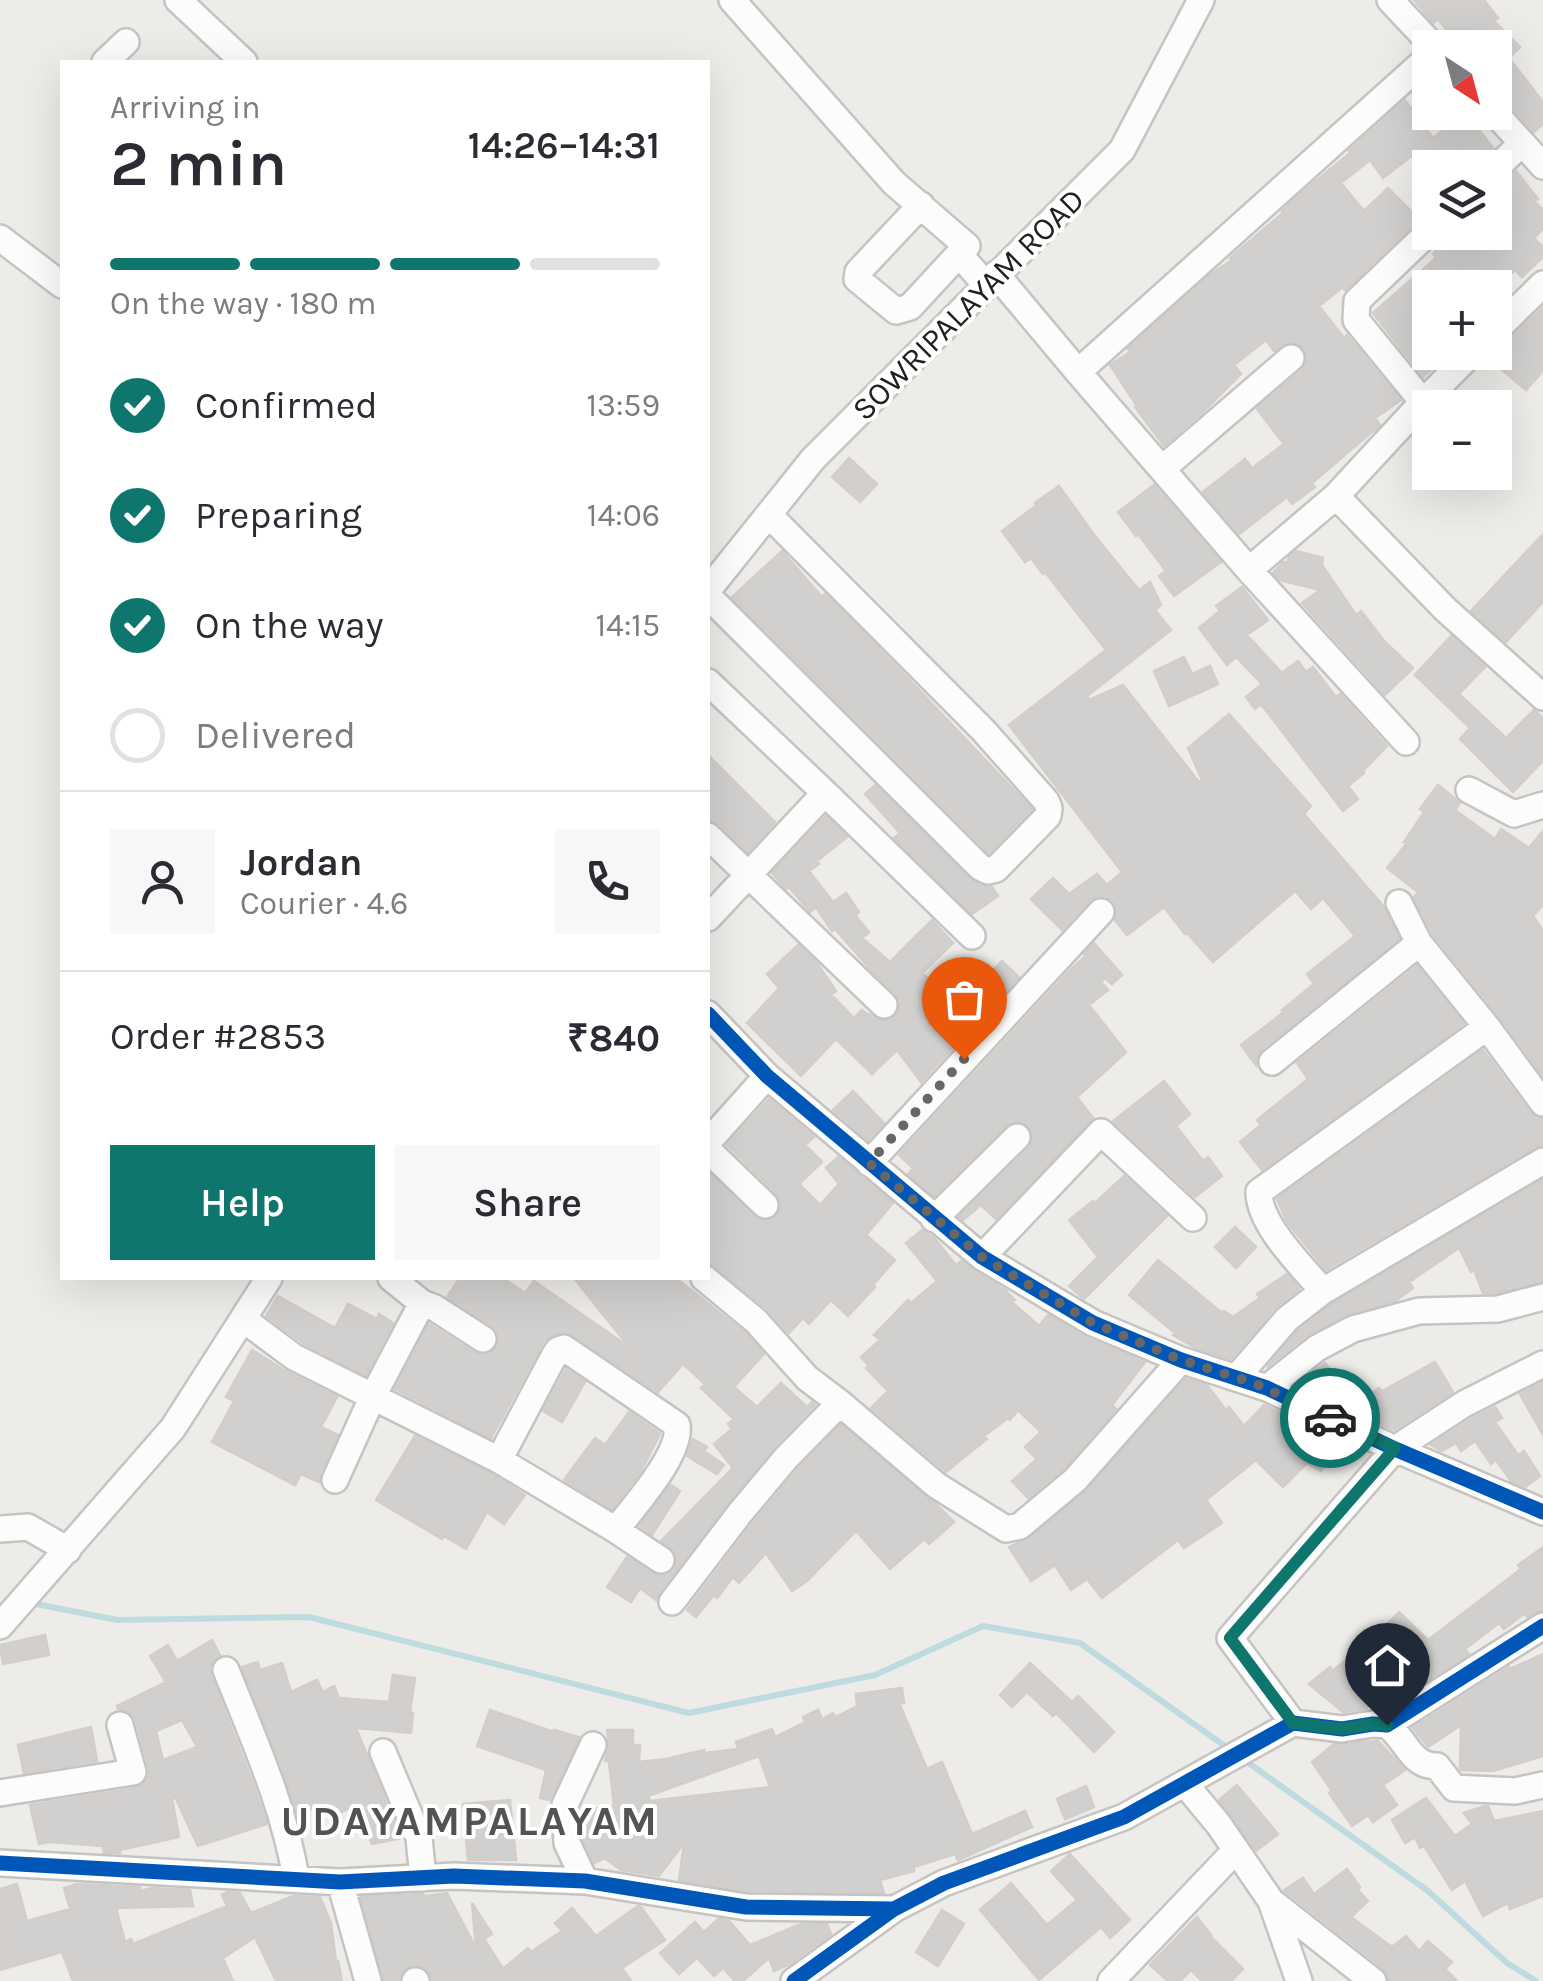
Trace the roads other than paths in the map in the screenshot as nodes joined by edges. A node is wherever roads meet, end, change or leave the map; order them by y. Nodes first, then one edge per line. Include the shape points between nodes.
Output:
1 (178, 0) edge
2 (732, 0) edge
3 (1201, 0) edge
4 (1390, 0) edge
5 (1419, 30) edge
6 (126, 42) dead end
7 (107, 60) edge
8 (242, 60) edge
9 (1412, 72) edge
10 (1510, 130) edge
11 (1522, 143) junction
12 (1512, 153) edge
13 (1543, 166) edge
14 (921, 205) junction
15 (0, 238) edge
16 (1412, 248) edge
17 (959, 254) junction
18 (991, 280) junction
19 (60, 283) edge
20 (1543, 284) edge
21 (1512, 314) edge
22 (1291, 358) dead end
23 (1455, 370) edge
24 (1078, 372) junction
25 (1413, 390) edge
26 (1435, 390) edge
27 (1412, 414) edge
28 (1162, 469) junction
29 (1336, 496) junction
30 (770, 516) junction
31 (1249, 570) junction
32 (710, 591) edge
33 (710, 595) edge
34 (710, 684) edge
35 (1543, 697) edge
36 (1406, 742) dead end
37 (1469, 790) dead end
38 (826, 794) junction
39 (1543, 805) edge
40 (710, 838) edge
41 (748, 875) junction
42 (1399, 903) dead end
43 (1101, 912) dead end
44 (710, 916) edge
45 (972, 936) dead end
46 (1420, 943) junction
47 (884, 1005) dead end
48 (710, 1016) edge
49 (1487, 1027) junction
50 (1272, 1062) dead end
51 (767, 1076) junction
52 (1543, 1102) edge
53 (1017, 1137) dead end
54 (710, 1140) edge
55 (710, 1152) edge
56 (1543, 1161) edge
57 (869, 1163) junction
58 (765, 1206) dead end
59 (1193, 1218) dead end
60 (934, 1219) junction
61 (982, 1257) junction
62 (269, 1280) edge
63 (393, 1280) edge
64 (706, 1280) edge
65 (1323, 1291) junction
66 (1543, 1297) edge
67 (422, 1303) junction
68 (242, 1319) junction
69 (482, 1339) dead end
70 (1181, 1360) junction
71 (1543, 1364) edge
72 (1237, 1376) junction
73 (1268, 1388) junction
74 (372, 1398) junction
75 (840, 1402) junction
76 (1395, 1448) junction
77 (499, 1460) junction
78 (335, 1480) dead end
79 (1543, 1512) edge
80 (0, 1529) edge
81 (616, 1530) junction
82 (68, 1550) junction
83 (661, 1560) dead end
84 (672, 1602) dead end
85 (2, 1623) edge
86 (1543, 1626) edge
87 (226, 1670) dead end
88 (1293, 1723) junction
89 (120, 1725) dead end
90 (1387, 1725) junction
91 (592, 1745) dead end
92 (383, 1752) dead end
93 (1185, 1784) junction
94 (1543, 1785) edge
95 (0, 1793) edge
96 (1236, 1850) junction
97 (0, 1863) edge
98 (296, 1878) junction
99 (423, 1878) junction
100 (340, 1882) junction
101 (586, 1882) junction
102 (1271, 1901) junction
103 (894, 1910) junction
104 (368, 1981) edge
105 (794, 1981) edge
106 (1111, 1981) edge
107 (1298, 1981) edge
108 (1373, 1981) edge

1 - 8 street
2 - 14 street
3 - 18 street, SOWRIPALAYAM ROAD via 1122,150
4 - 5 street
6 - 7 street
9 - 24 street
10 - 11 street
11 - 12 street
11 - 13 street
14 - 17 street via 967,246
14 - 17 street via 857,280 896,311 904,310
15 - 19 street
16 - 25 street via 1357,301 1356,320
17 - 18 street
18 - 24 street
18 - 30 street, SOWRIPALAYAM ROAD via 814,459
20 - 21 street
22 - 28 street
23 - 26 street
24 - 28 street
27 - 29 street
28 - 31 street
29 - 31 street
29 - 35 street
30 - 32 street, SOWRIPALAYAM ROAD
30 - 33 street via 982,730 1046,801 1048,816 996,869 980,867
31 - 36 street
34 - 38 street
37 - 39 street via 1514,814
38 - 41 street
38 - 45 street
40 - 41 street
41 - 44 street
41 - 47 street
42 - 46 street
43 - 57 street
46 - 49 street
46 - 50 street
48 - 51 street
49 - 52 street
49 - 65 street via 1259,1192 1270,1225
51 - 54 street
51 - 57 street
53 - 60 street
55 - 58 street
56 - 65 street
57 - 60 street
59 - 61 street via 1101,1132
60 - 61 street
61 - 70 street via 1093,1323
62 - 68 street
63 - 67 street
64 - 75 street
65 - 72 street
66 - 73 street via 1498,1308 1419,1311 1353,1330 1317,1348
67 - 69 street
67 - 74 street
68 - 74 street via 294,1357
68 - 82 street via 173,1428
70 - 72 street
70 - 75 street via 1075,1480 1020,1526 1006,1529 936,1486
71 - 76 street
72 - 73 street
73 - 76 street
74 - 77 street
74 - 78 street
75 - 84 street via 774,1472
76 - 79 street
76 - 88 street via 1230,1638
77 - 81 street
77 - 81 street via 564,1348 677,1426 672,1453
80 - 82 street via 28,1527
81 - 83 street
82 - 85 street
86 - 90 street
87 - 98 street via 261,1757
88 - 90 street
88 - 93 street
89 - 95 street via 133,1772
90 - 94 street via 1418,1763 1437,1766 1454,1788 1515,1791
91 - 101 street via 565,1806 567,1843
92 - 99 street via 419,1838
93 - 96 street
93 - 103 street via 1124,1816 944,1884
96 - 102 street
96 - 106 street
97 - 98 street
98 - 100 street
99 - 100 street
99 - 101 street
100 - 104 street
101 - 103 street via 746,1907
102 - 107 street
102 - 108 street
103 - 105 street

